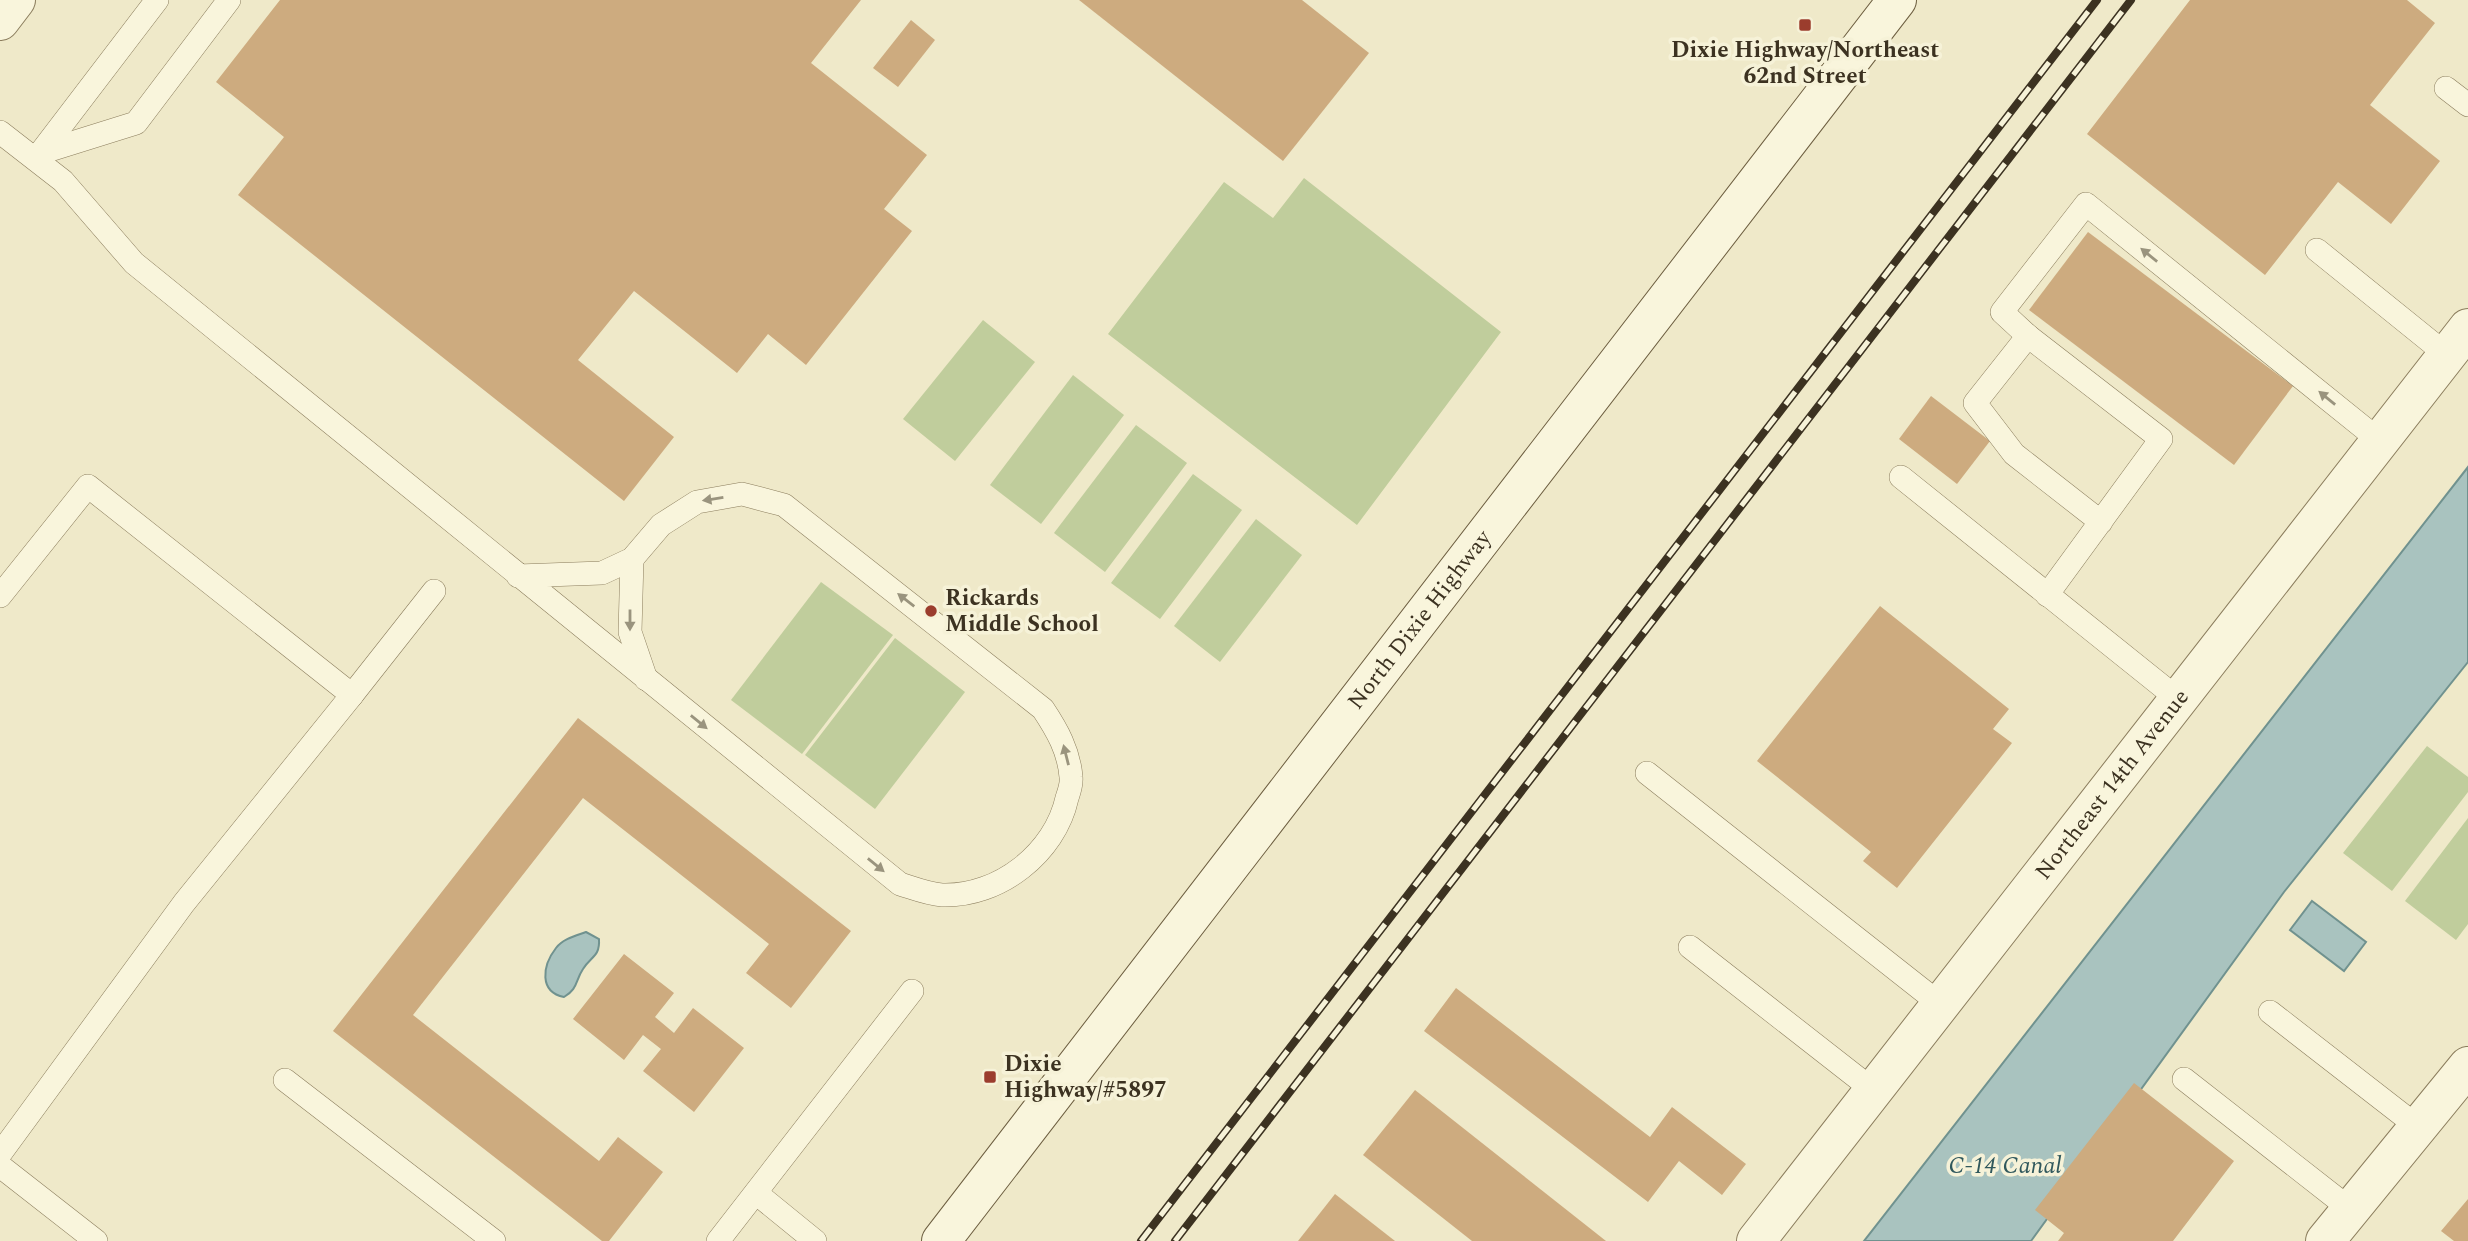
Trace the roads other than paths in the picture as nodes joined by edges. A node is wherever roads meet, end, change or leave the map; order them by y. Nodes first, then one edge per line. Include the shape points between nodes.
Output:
1 (16, 0) edge
2 (157, 0) edge
3 (229, 0) edge
4 (1897, 0) edge
5 (0, 21) edge
6 (2446, 88) dead end
7 (2468, 105) edge
8 (0, 131) edge
9 (38, 156) junction
10 (2317, 250) dead end
11 (2028, 336) junction
12 (2457, 342) edge
13 (2380, 441) junction
14 (1901, 477) dead end
15 (2101, 522) junction
16 (632, 559) junction
17 (518, 576) junction
18 (434, 591) dead end
19 (2048, 594) junction
20 (0, 596) edge
21 (646, 679) junction
22 (352, 695) junction
23 (2178, 699) junction
24 (1647, 773) dead end
25 (1690, 947) dead end
26 (912, 991) dead end
27 (1940, 1004) junction
28 (2270, 1012) dead end
29 (2468, 1066) edge
30 (2184, 1079) dead end
31 (285, 1080) dead end
32 (1874, 1090) junction
33 (2418, 1126) junction
34 (0, 1154) edge
35 (0, 1166) edge
36 (756, 1194) junction
37 (2350, 1209) junction
38 (96, 1241) edge
39 (494, 1241) edge
40 (718, 1241) edge
41 (815, 1241) edge
42 (942, 1241) edge
43 (1756, 1241) edge
44 (2325, 1241) edge

1 - 5 main road
2 - 9 lane
3 - 9 lane via 136,123
4 - 42 main road, North Dixie Highway
6 - 7 lane
8 - 9 lane
9 - 17 lane via 135,263
10 - 12 lane
13 -> 11 lane via 2086,204 2002,312
11 - 15 lane via 1975,403 2014,454
11 - 15 lane via 2161,439
12 - 13 main road, Northeast 14th Avenue
13 - 23 main road, Northeast 14th Avenue
14 - 19 lane
15 - 19 lane
16 - 17 lane via 602,573
16 -> 21 lane via 630,632
21 -> 16 lane via 900,884 940,895 974,892 1012,876 1039,852 1062,822 1072,779 1061,735 1043,709 785,505 742,494 697,502 661,525
17 - 21 lane
18 - 22 lane
19 - 23 lane
20 - 22 lane via 88,486
22 - 34 lane via 184,903
23 - 27 main road, Northeast 14th Avenue
24 - 27 lane
25 - 32 lane
26 - 36 lane
27 - 32 main road, Northeast 14th Avenue
28 - 33 lane
29 - 33 main road
30 - 37 lane
31 - 39 lane
32 - 43 main road, Northeast 14th Avenue
33 - 37 main road
35 - 38 lane
36 - 40 lane
36 - 41 lane
37 - 44 main road

